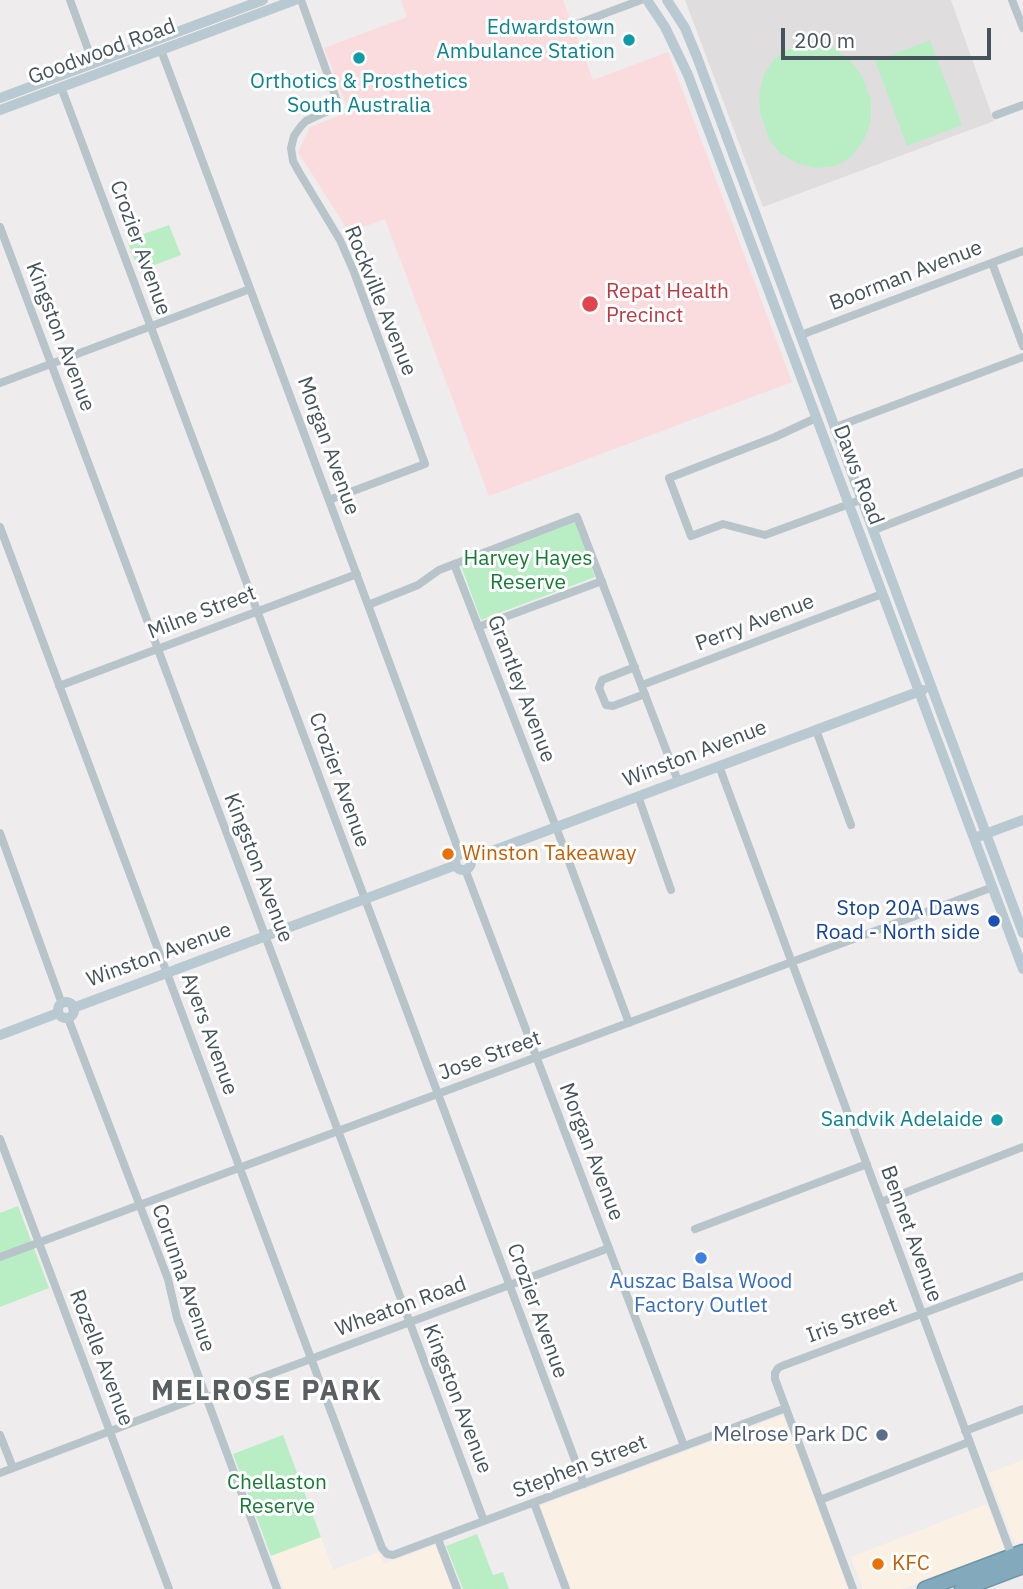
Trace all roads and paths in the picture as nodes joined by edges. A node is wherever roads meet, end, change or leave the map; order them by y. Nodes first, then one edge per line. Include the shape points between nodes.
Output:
1 (69, 0) edge
2 (263, 0) edge
3 (298, 0) edge
4 (641, 0) edge
5 (647, 0) edge
6 (654, 0) edge
7 (667, 0) edge
8 (1012, 0) edge
9 (235, 5) edge
10 (657, 14) junction
11 (574, 25) dead end
12 (1023, 28) edge
13 (168, 35) junction
14 (146, 43) junction
15 (160, 50) junction
16 (93, 63) junction
17 (61, 87) junction
18 (710, 91) junction
19 (0, 98) edge
20 (1023, 105) edge
21 (0, 110) edge
22 (996, 115) dead end
23 (715, 147) junction
24 (734, 158) junction
25 (737, 206) junction
26 (753, 207) junction
27 (742, 220) junction
28 (0, 227) edge
29 (1023, 251) edge
30 (992, 263) junction
31 (250, 289) junction
32 (780, 323) junction
33 (151, 327) junction
34 (801, 335) junction
35 (1023, 346) edge
36 (1023, 357) edge
37 (795, 362) junction
38 (51, 364) junction
39 (0, 383) edge
40 (816, 418) junction
41 (836, 427) junction
42 (1023, 472) edge
43 (863, 499) junction
44 (329, 500) junction
45 (848, 504) junction
46 (0, 527) edge
47 (874, 530) junction
48 (454, 564) junction
49 (356, 574) junction
50 (602, 581) junction
51 (882, 594) junction
52 (368, 605) junction
53 (257, 611) junction
54 (478, 627) junction
55 (158, 649) junction
56 (635, 667) junction
57 (59, 686) junction
58 (933, 686) junction
59 (643, 690) junction
60 (918, 691) junction
61 (816, 730) junction
62 (719, 766) junction
63 (678, 781) junction
64 (638, 796) junction
65 (1023, 820) edge
66 (851, 825) dead end
67 (556, 827) junction
68 (0, 833) edge
69 (987, 833) junction
70 (974, 838) junction
71 (463, 862) junction
72 (993, 887) junction
73 (671, 890) dead end
74 (365, 899) junction
75 (1023, 933) edge
76 (265, 936) junction
77 (792, 962) junction
78 (1023, 969) edge
79 (168, 972) junction
80 (65, 1011) junction
81 (629, 1023) junction
82 (0, 1035) edge
83 (536, 1057) junction
84 (438, 1094) junction
85 (338, 1131) junction
86 (0, 1139) edge
87 (1023, 1147) edge
88 (867, 1164) junction
89 (240, 1168) junction
90 (881, 1202) junction
91 (140, 1205) junction
92 (695, 1229) dead end
93 (39, 1243) junction
94 (609, 1248) junction
95 (0, 1257) edge
96 (1023, 1276) edge
97 (509, 1285) junction
98 (922, 1314) junction
99 (410, 1322) junction
100 (311, 1359) junction
101 (206, 1397) junction
102 (786, 1408) junction
103 (1023, 1409) edge
104 (110, 1431) junction
105 (965, 1431) junction
106 (0, 1435) edge
107 (969, 1442) junction
108 (684, 1447) junction
109 (13, 1468) junction
110 (0, 1473) edge
111 (584, 1484) junction
112 (820, 1500) junction
113 (534, 1503) junction
114 (484, 1521) junction
115 (438, 1539) junction
116 (387, 1554) joint
117 (1020, 1558) edge
118 (169, 1589) edge
119 (277, 1589) edge
120 (457, 1589) edge
121 (566, 1589) edge
122 (853, 1589) edge
123 (925, 1589) edge
124 (962, 1589) edge

1 - 16 street
2 - 9 main road, Goodwood Road
3 - 15 main road, Goodwood Road
3 - 44 street, Rockville Avenue via 337,98 334,108 301,125 291,148 293,160 354,272 425,464
4 - 11 street
5 - 10 main road, Daws Road
6 - 10 main road
7 - 18 main road, Daws Road via 685,28
8 - 12 street
9 - 13 main road, Goodwood Road
10 - 23 main road, Daws Road via 685,67
13 - 14 main road, Goodwood Road
13 - 15 main road
14 - 15 main road
14 - 16 main road, Goodwood Road
15 - 17 main road, Goodwood Road
15 - 31 street, Morgan Avenue
16 - 19 main road, Goodwood Road
17 - 21 main road, Goodwood Road
17 - 33 street, Crozier Avenue
18 - 23 main road via 722,141
18 - 24 main road, Daws Road
20 - 22 street
23 - 24 main road
23 - 25 main road, Daws Road
24 - 26 main road, Daws Road
25 - 26 main road
25 - 27 main road, Daws Road
26 - 27 main road
26 - 34 main road, Daws Road
27 - 32 main road, Daws Road
28 - 38 street, Kingston Avenue
29 - 30 street, Boorman Avenue
30 - 34 street, Boorman Avenue
30 - 35 street
31 - 33 street
31 - 44 street, Morgan Avenue
32 - 34 main road
32 - 37 main road, Daws Road
33 - 38 street
33 - 53 street, Crozier Avenue
34 - 37 main road
34 - 41 main road, Daws Road
36 - 41 street
37 - 40 main road, Daws Road
38 - 39 street
38 - 55 street, Kingston Avenue
40 - 45 main road, Daws Road
40 - 45 street via 669,478 691,536 723,524 765,535
41 - 43 main road, Daws Road
42 - 47 street
43 - 45 street
43 - 47 main road, Daws Road
44 - 49 street, Morgan Avenue
45 - 51 main road, Daws Road
46 - 57 street, Ayers Avenue
47 - 58 main road, Daws Road
48 - 50 street via 577,517
48 - 52 street via 418,586
48 - 54 street, Grantley Avenue
49 - 52 street, Morgan Avenue
49 - 53 street, Milne Street
50 - 54 street
50 - 56 street
51 - 59 street, Perry Avenue
51 - 60 main road, Daws Road
52 - 71 street, Morgan Avenue
53 - 55 street, Milne Street
53 - 74 street, Crozier Avenue
54 - 67 street, Grantley Avenue
55 - 57 street, Milne Street
55 - 76 street, Kingston Avenue
56 - 59 street
56 - 59 street, Perry Avenue via 602,680 599,688 606,705 613,706
57 - 79 street, Ayers Avenue
58 - 60 main road, Winston Avenue
58 - 69 main road, Daws Road
59 - 63 street
60 - 61 main road, Winston Avenue
60 - 70 main road, Daws Road
61 - 62 main road, Winston Avenue
61 - 66 street
62 - 63 main road, Winston Avenue
62 - 77 street, Bennet Avenue
63 - 64 main road, Winston Avenue
64 - 67 main road, Winston Avenue
64 - 73 street
65 - 69 main road
67 - 71 main road, Winston Avenue
67 - 81 street, Grantley Avenue
68 - 80 street, Corunna Avenue
69 - 70 main road
69 - 75 main road, Daws Road
70 - 72 main road, Daws Road
71 - 74 main road, Winston Avenue
71 - 83 street, Morgan Avenue
72 - 77 street, Jose Street
72 - 78 main road, Daws Road
74 - 76 main road, Winston Avenue
74 - 84 street, Crozier Avenue
76 - 79 main road, Winston Avenue
76 - 85 street, Kingston Avenue
77 - 81 street, Jose Street
77 - 88 street, Bennet Avenue
79 - 80 main road, Winston Avenue
79 - 89 street, Ayers Avenue
80 - 82 main road, Winston Avenue
80 - 91 street, Corunna Avenue
81 - 83 street, Jose Street
83 - 84 street, Jose Street
83 - 94 street, Morgan Avenue
84 - 85 street, Jose Street
84 - 97 street, Crozier Avenue
85 - 89 street, Jose Street
85 - 99 street, Kingston Avenue
86 - 93 street, Rozelle Avenue
87 - 90 street
88 - 90 street, Bennet Avenue
88 - 92 street
89 - 91 street, Jose Street
89 - 100 street, Ayers Avenue
90 - 98 street, Bennet Avenue
91 - 93 street, Jose Street
91 - 101 street, Corunna Avenue
93 - 95 street, Jose Street
93 - 104 street, Rozelle Avenue
94 - 97 street, Wheaton Road
94 - 108 street, Morgan Avenue
96 - 98 street, Iris Street
97 - 99 street, Wheaton Road
97 - 111 street, Crozier Avenue
98 - 102 street, Iris Street via 778,1368 775,1379
98 - 105 street, Bennet Avenue
99 - 100 street, Wheaton Road
99 - 114 street, Kingston Avenue
100 - 101 street, Wheaton Road
100 - 116 street, Ayers Avenue
101 - 104 street, Wheaton Road
101 - 119 street, Corunna Avenue
102 - 108 street, Stephen Street
102 - 112 street
103 - 105 street
104 - 109 street, Wheaton Road
104 - 118 street, Rozelle Avenue
105 - 107 street, Bennet Avenue
106 - 109 street
107 - 112 street
107 - 117 street, Bennet Avenue
108 - 111 street, Stephen Street
109 - 110 street, Wheaton Road
111 - 113 street, Stephen Street
112 - 122 street
113 - 114 street, Stephen Street
113 - 121 street
114 - 115 street, Stephen Street
115 - 116 street, Stephen Street
115 - 120 street
117 - 123 highway
117 - 124 highway

